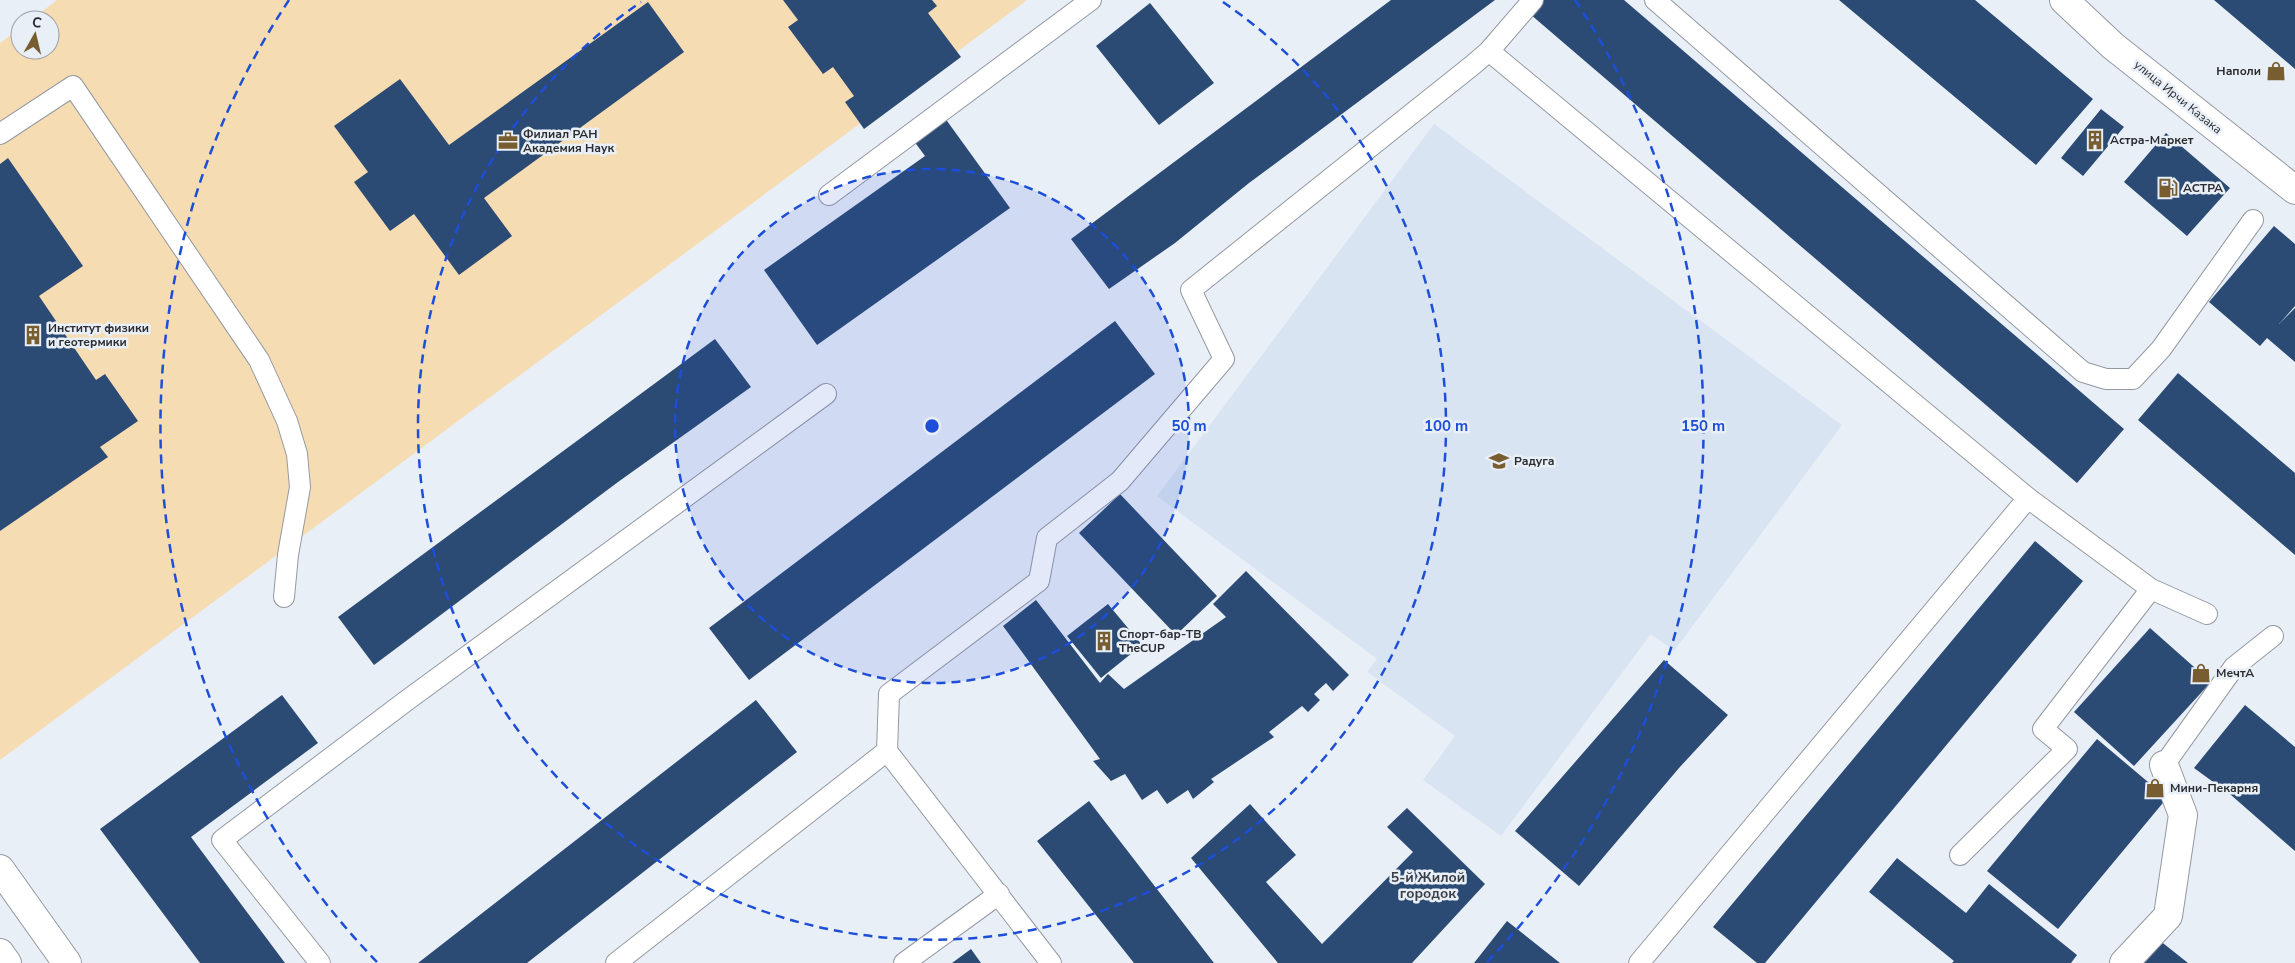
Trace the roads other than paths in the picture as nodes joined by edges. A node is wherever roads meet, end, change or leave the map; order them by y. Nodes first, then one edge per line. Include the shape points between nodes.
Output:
1 (1091, 0) edge
2 (1533, 0) edge
3 (1655, 0) edge
4 (2064, 0) edge
5 (1490, 51) junction
6 (0, 134) edge
7 (2295, 190) edge
8 (829, 195) dead end
9 (2253, 220) dead end
10 (826, 394) dead end
11 (2028, 498) junction
12 (2150, 589) junction
13 (284, 597) dead end
14 (2207, 614) dead end
15 (2273, 636) dead end
16 (887, 751) junction
17 (2164, 765) joint
18 (1960, 855) dead end
19 (0, 869) edge
20 (999, 894) junction
21 (0, 953) edge
22 (7, 963) edge
23 (67, 963) edge
24 (320, 963) edge
25 (616, 963) edge
26 (904, 963) edge
27 (1051, 963) edge
28 (1639, 963) edge
29 (2124, 963) edge

1 - 8 lane
2 - 5 lane
3 - 9 lane via 2083,372 2106,380 2133,379 2161,349
4 - 7 main road, улица Ирчи Казака via 2113,46
5 - 11 lane
5 - 16 lane via 1191,290 1224,359 1120,481 1047,538 1038,581 889,694
6 - 13 lane via 73,86 259,360 284,414 297,454 300,486
10 - 24 lane via 222,840
11 - 12 lane
11 - 28 lane
12 - 14 lane
12 - 18 lane via 2043,729 2067,749
15 - 17 lane via 2234,667
16 - 20 lane
16 - 25 lane
17 - 29 main road via 2183,815 2168,916
19 - 23 main road
20 - 26 lane
20 - 27 lane
21 - 22 main road

